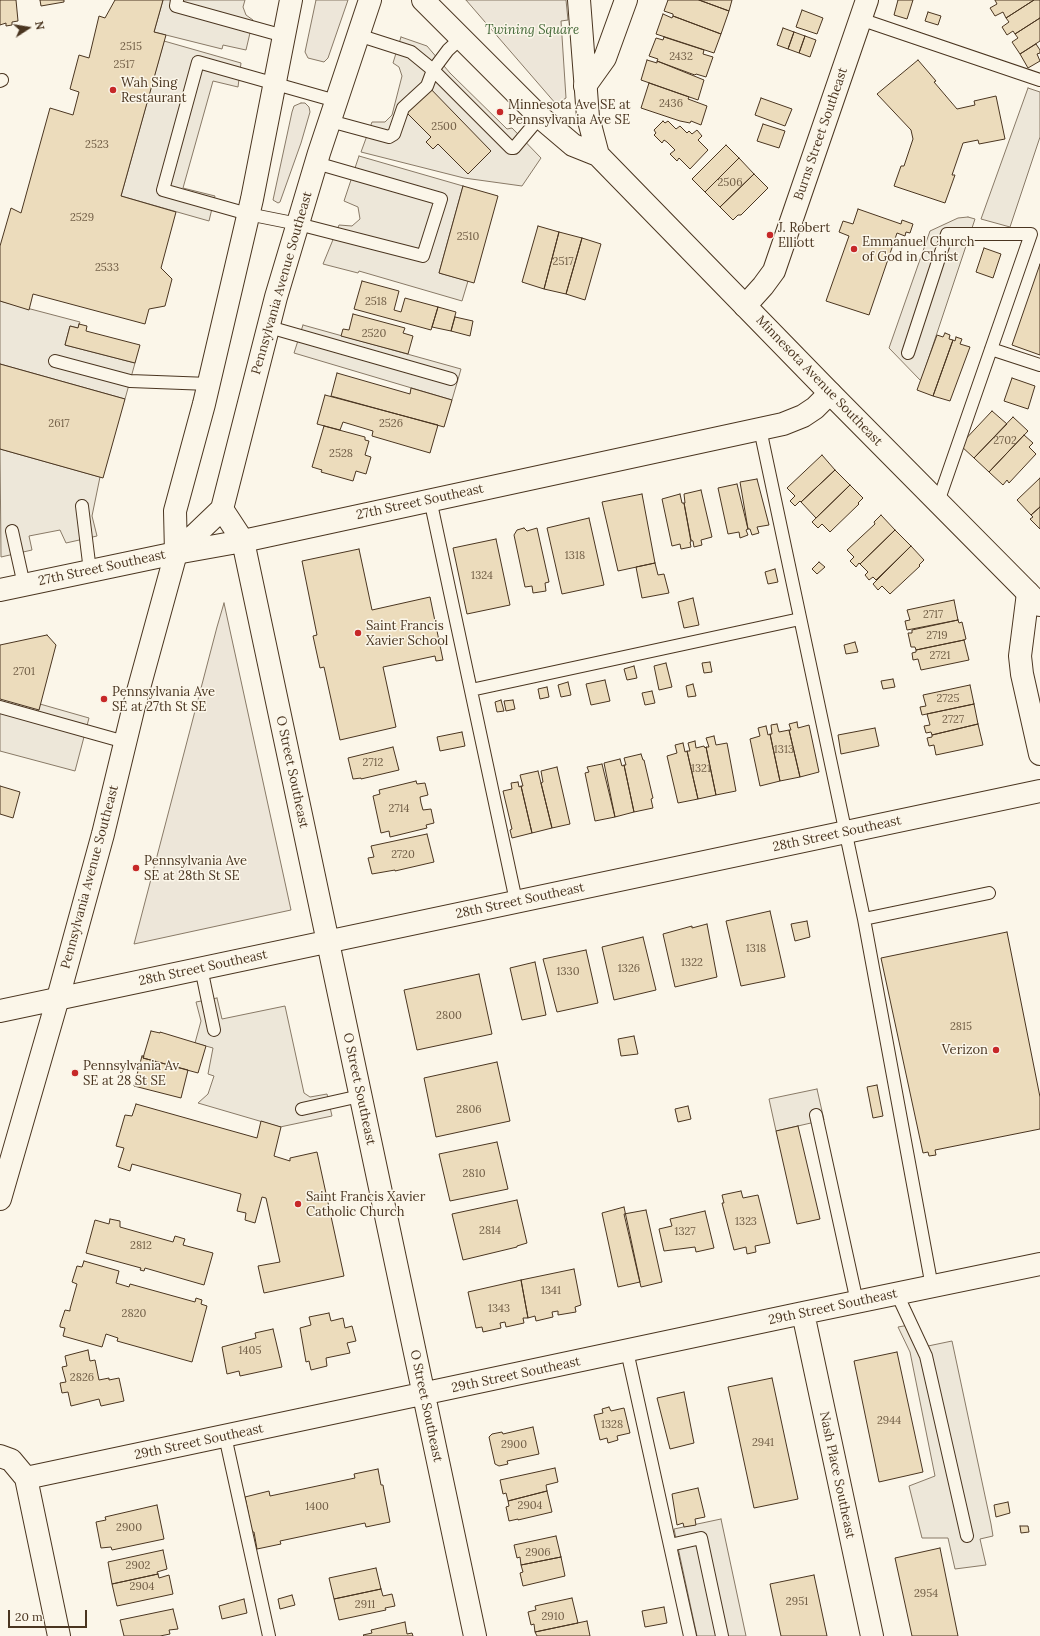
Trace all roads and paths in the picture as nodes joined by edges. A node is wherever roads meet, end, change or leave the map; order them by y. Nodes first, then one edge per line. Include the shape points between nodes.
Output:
1 (177, 0) edge
2 (292, 0) edge
3 (370, 0) edge
4 (422, 0) edge
5 (579, 0) edge
6 (626, 0) edge
7 (864, 9) edge
8 (358, 35) junction
9 (284, 36) junction
10 (461, 38) junction
11 (433, 70) junction
12 (1040, 80) edge
13 (275, 84) junction
14 (585, 86) junction
15 (336, 101) junction
16 (540, 117) junction
17 (330, 121) junction
18 (598, 155) junction
19 (316, 163) junction
20 (248, 214) junction
21 (298, 224) junction
22 (745, 306) junction
23 (268, 327) junction
24 (991, 349) junction
25 (908, 353) dead end
26 (55, 361) dead end
27 (1040, 365) edge
28 (451, 379) dead end
29 (209, 384) junction
30 (830, 393) junction
31 (760, 429) junction
32 (430, 499) junction
33 (938, 502) junction
34 (82, 506) dead end
35 (222, 509) junction
36 (12, 531) dead end
37 (243, 541) junction
38 (176, 553) junction
39 (90, 571) junction
40 (24, 585) junction
41 (0, 590) edge
42 (1034, 599) edge
43 (800, 620) junction
44 (471, 690) junction
45 (0, 707) edge
46 (125, 742) junction
47 (1040, 754) edge
48 (1040, 791) edge
49 (846, 832) junction
50 (989, 893) dead end
51 (516, 901) junction
52 (864, 920) junction
53 (328, 941) junction
54 (201, 968) junction
55 (58, 998) junction
56 (0, 1011) edge
57 (214, 1030) dead end
58 (360, 1096) junction
59 (302, 1109) dead end
60 (816, 1115) dead end
61 (0, 1199) edge
62 (1040, 1264) edge
63 (932, 1286) junction
64 (897, 1294) junction
65 (857, 1302) junction
66 (803, 1313) junction
67 (627, 1351) junction
68 (423, 1394) junction
69 (225, 1436) junction
70 (0, 1456) edge
71 (26, 1478) junction
72 (967, 1536) dead end
73 (670, 1545) junction
74 (59, 1636) edge
75 (268, 1636) edge
76 (475, 1636) edge
77 (690, 1636) edge
78 (722, 1636) edge
79 (872, 1636) edge

1 - 9 lane via 176,6
2 - 9 main road, Pennsylvania Avenue Southeast
3 - 8 main road, Pennsylvania Avenue Southeast
4 - 10 main road, Minnesota Avenue Southeast
5 - 14 main road, Minnesota Avenue Southeast
6 - 14 main road via 605,58
7 - 12 lane
7 - 22 main road, Burns Street Southeast via 774,271
8 - 11 lane via 411,52
8 - 15 main road, Pennsylvania Avenue Southeast
9 - 13 main road, Pennsylvania Avenue Southeast
10 - 11 lane
10 - 16 main road, Minnesota Avenue Southeast
11 - 16 lane via 511,148 514,148
11 - 17 lane via 427,86 402,108 394,134 389,137
13 - 15 lane
13 - 20 main road, Pennsylvania Avenue Southeast
13 - 20 lane via 198,62 163,190
14 - 18 main road, Minnesota Avenue Southeast via 588,117
15 - 17 main road, Pennsylvania Avenue Southeast
16 - 18 main road, Minnesota Avenue Southeast via 573,145
17 - 19 main road, Pennsylvania Avenue Southeast
18 - 22 main road, Minnesota Avenue Southeast
19 - 21 main road, Pennsylvania Avenue Southeast
19 - 21 lane via 441,199 423,256
20 - 21 lane
20 - 29 main road, Pennsylvania Avenue Southeast
21 - 23 main road, Pennsylvania Avenue Southeast
22 - 30 main road, Minnesota Avenue Southeast
23 - 28 lane
23 - 35 main road, Pennsylvania Avenue Southeast
24 - 25 lane via 1030,234 947,234
24 - 27 lane
24 - 33 lane
26 - 29 lane via 130,381
29 - 38 main road, Pennsylvania Avenue Southeast via 175,511
30 - 31 main road, 27th Street Southeast via 819,405 802,416 783,424
30 - 33 main road, Minnesota Avenue Southeast
31 - 32 main road, 27th Street Southeast
31 - 43 lane
32 - 37 main road, 27th Street Southeast
32 - 44 lane
33 - 42 main road, Minnesota Avenue Southeast
34 - 39 lane
35 - 37 main road
35 - 38 main road
36 - 40 lane
37 - 38 main road, 27th Street Southeast
37 - 53 main road, O Street Southeast
38 - 39 main road, 27th Street Southeast
38 - 46 main road, Pennsylvania Avenue Southeast
39 - 40 main road, 27th Street Southeast
40 - 41 main road, 27th Street Southeast
42 - 47 main road via 1020,656
43 - 44 lane
43 - 49 lane
44 - 51 lane
45 - 46 lane
46 - 55 main road, Pennsylvania Avenue Southeast via 103,834
48 - 49 main road, 28th Street Southeast
49 - 51 main road, 28th Street Southeast
49 - 52 lane
50 - 52 lane
51 - 53 main road, 28th Street Southeast
52 - 63 lane
53 - 54 main road, 28th Street Southeast
53 - 58 main road, O Street Southeast
54 - 55 main road, 28th Street Southeast
54 - 57 lane
55 - 56 main road, 28th Street Southeast
55 - 61 main road, Pennsylvania Avenue Southeast
58 - 59 lane
58 - 68 main road, O Street Southeast
60 - 65 lane
62 - 63 main road, 29th Street Southeast
63 - 64 main road, 29th Street Southeast
64 - 65 main road, 29th Street Southeast
64 - 72 lane via 926,1356
65 - 66 main road, 29th Street Southeast
66 - 67 main road, 29th Street Southeast
66 - 79 main road, Nash Place Southeast
67 - 68 main road, 29th Street Southeast
67 - 73 lane
68 - 69 main road, 29th Street Southeast
68 - 76 main road, O Street Southeast
69 - 71 main road, 29th Street Southeast
69 - 75 lane
70 - 71 main road via 11,1460
71 - 74 main road
73 - 77 lane
73 - 78 lane via 701,1538

